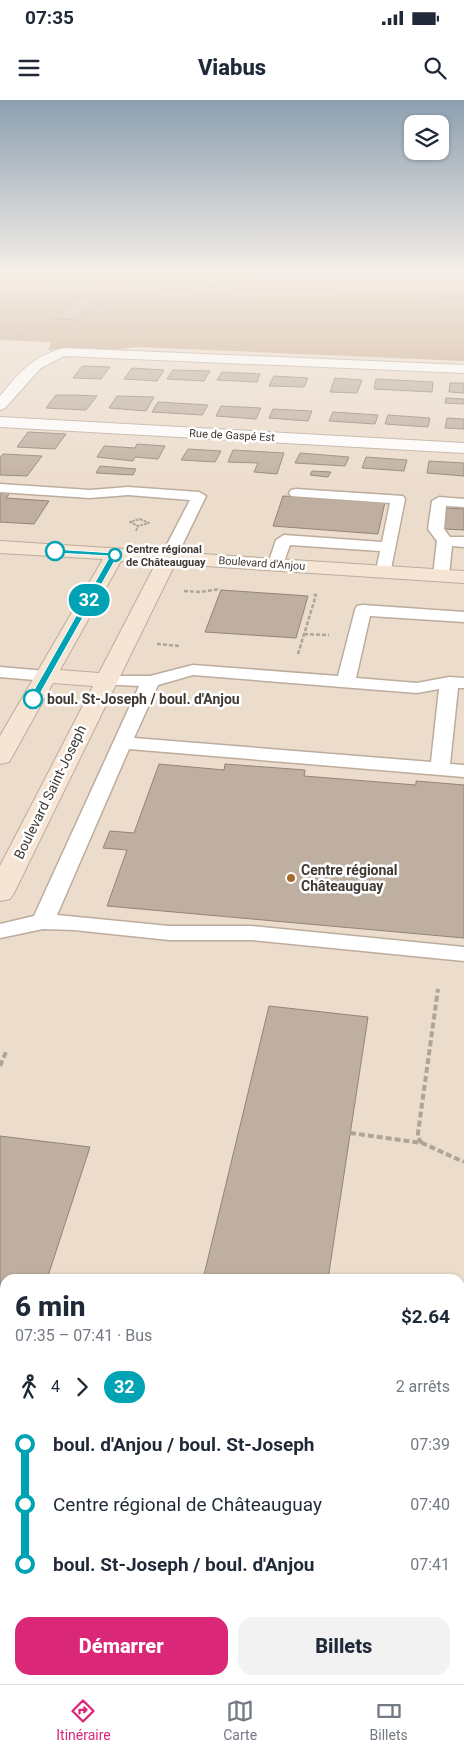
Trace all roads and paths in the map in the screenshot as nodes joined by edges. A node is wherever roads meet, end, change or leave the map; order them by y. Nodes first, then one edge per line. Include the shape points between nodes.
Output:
1 (464, 369) edge
2 (0, 406) edge
3 (0, 422) edge
4 (464, 448) edge
5 (0, 488) edge
6 (296, 492) dead end
7 (84, 493) junction
8 (0, 495) edge
9 (464, 503) edge
10 (138, 526) joint
11 (446, 541) junction
12 (464, 542) edge
13 (388, 546) junction
14 (0, 547) edge
15 (115, 555) junction
16 (168, 558) junction
17 (276, 564) junction
18 (384, 571) junction
19 (441, 575) junction
20 (464, 576) edge
21 (226, 589) dead end
22 (176, 590) dead end
23 (306, 595) dead end
24 (464, 617) edge
25 (304, 634) junction
26 (331, 636) dead end
27 (297, 660) dead end
28 (0, 672) edge
29 (46, 676) junction
30 (106, 680) junction
31 (150, 681) junction
32 (346, 682) junction
33 (456, 683) edge
34 (123, 743) junction
35 (0, 757) edge
36 (440, 769) junction
37 (464, 771) edge
38 (0, 893) edge
39 (43, 922) junction
40 (0, 931) edge
41 (464, 954) edge
42 (438, 989) dead end
43 (6, 1052) dead end
44 (0, 1066) edge
45 (350, 1133) dead end
46 (422, 1143) junction
47 (464, 1162) edge

1 - 2 street via 334,360 58,353 40,360
3 - 4 street, Rue de Gaspé Est
5 - 7 lane
6 - 13 lane via 398,499
7 - 8 lane via 62,499
7 - 16 lane via 128,491 199,496
9 - 11 lane via 439,501 436,529
10 - 10 path via 144,524 149,523 140,519 130,522
11 - 12 lane
11 - 19 lane
13 - 17 lane via 284,540
13 - 18 lane
14 - 15 street, Boulevard d'Anjou
15 - 16 street, Boulevard d'Anjou
15 - 29 street
16 - 17 street, Boulevard d'Anjou
16 - 30 street, Boulevard Saint-Joseph
17 - 18 street, Boulevard d'Anjou
18 - 19 street, Boulevard d'Anjou
19 - 20 street, Boulevard d'Anjou
21 - 22 path
23 - 25 path via 316,596
24 - 32 lane via 363,610
25 - 26 path
25 - 27 path
28 - 29 lane
29 - 30 street
29 - 35 street
30 - 31 lane
30 - 38 street, Boulevard Saint-Joseph
31 - 32 lane via 193,670
31 - 34 lane
32 - 33 lane via 417,688
33 - 36 lane
34 - 36 lane
34 - 39 lane
36 - 37 lane
39 - 40 lane
39 - 41 lane via 169,933 251,933
42 - 46 path via 418,1133
43 - 44 path
45 - 46 path
46 - 47 path

